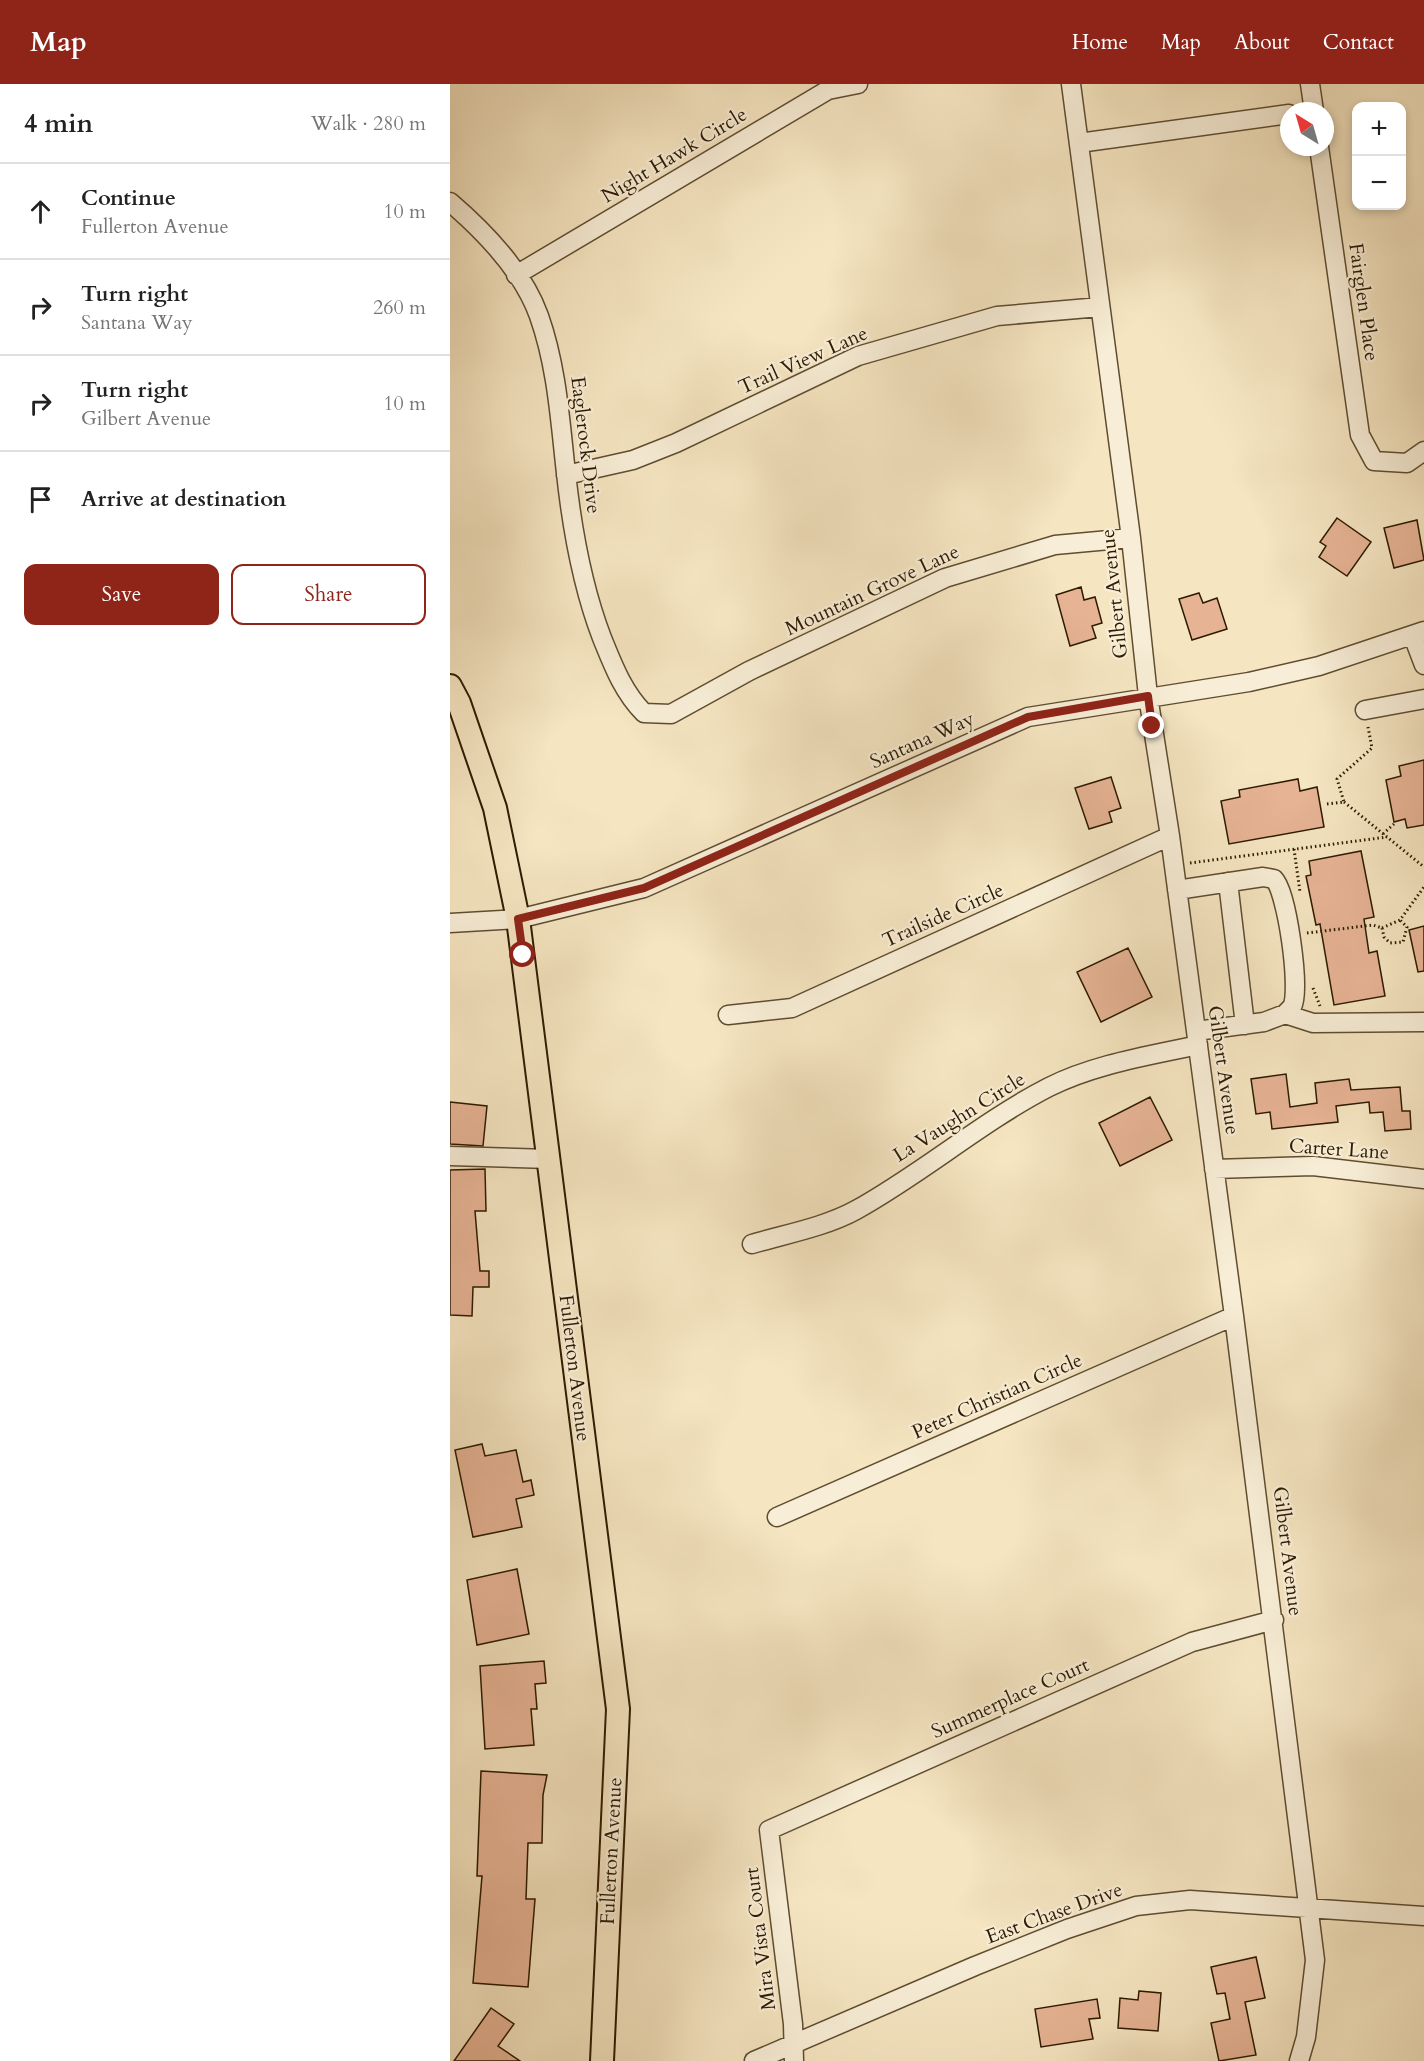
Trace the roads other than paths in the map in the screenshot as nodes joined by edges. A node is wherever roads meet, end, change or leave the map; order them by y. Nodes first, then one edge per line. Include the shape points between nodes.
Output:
1 (858, 84) edge
2 (1071, 84) edge
3 (1310, 84) edge
4 (1311, 102) edge
5 (1280, 115) edge
6 (1079, 143) junction
7 (1320, 156) edge
8 (450, 202) edge
9 (516, 275) junction
10 (1100, 307) junction
11 (1424, 451) edge
12 (566, 475) junction
13 (1131, 538) junction
14 (1418, 633) edge
15 (1424, 666) edge
16 (450, 686) edge
17 (1148, 696) junction
18 (1424, 699) edge
19 (1365, 710) road end
20 (644, 713) joint
21 (1170, 836) junction
22 (1228, 882) junction
23 (1177, 890) junction
24 (518, 919) junction
25 (450, 924) edge
26 (1285, 1014) junction
27 (728, 1015) dead end
28 (1424, 1022) edge
29 (1245, 1024) junction
30 (1197, 1038) junction
31 (450, 1156) edge
32 (549, 1159) junction
33 (1214, 1169) junction
34 (1424, 1179) edge
35 (752, 1244) dead end
36 (1234, 1316) junction
37 (777, 1517) dead end
38 (1274, 1620) junction
39 (769, 1830) joint
40 (1308, 1909) junction
41 (1424, 1916) edge
42 (794, 2052) edge
43 (602, 2061) edge
44 (754, 2061) edge
45 (1299, 2061) edge

1 - 9 street, Night Hawk Circle via 828,90
2 - 6 street, Gilbert Avenue
3 - 4 street
5 - 6 street
6 - 10 street, Gilbert Avenue
7 - 11 street, Fairglen Place via 1360,435 1374,461 1407,463
8 - 9 street, Eaglerock Drive via 491,240
9 - 12 street, Eaglerock Drive via 539,314 555,371
10 - 12 street, Trail View Lane via 997,316 858,356 676,443 633,460
10 - 13 street, Gilbert Avenue
12 - 20 street, Eaglerock Drive via 589,604 628,698
13 - 17 street, Gilbert Avenue
13 - 20 street, Mountain Grove Lane via 1055,545 945,578 749,671 671,714
14 - 15 street
14 - 17 street, Santana Way via 1319,666 1249,682
16 - 24 main road, Fullerton Avenue via 495,808
17 - 21 street, Gilbert Avenue
17 - 24 street, Santana Way via 1028,717 644,888
18 - 19 street
21 - 23 street, Gilbert Avenue
21 - 27 street, Trailside Circle via 792,1008
22 - 23 street
22 - 26 street via 1269,877 1281,888 1297,991
22 - 29 street
23 - 30 street, Gilbert Avenue
24 - 25 street, Santana Way
24 - 32 main road, Fullerton Avenue
26 - 28 street via 1313,1023
26 - 29 street, La Vaughn Circle
29 - 30 street, La Vaughn Circle
30 - 33 street, Gilbert Avenue
30 - 35 street, La Vaughn Circle via 1090,1070 1050,1087 1000,1115 855,1211
31 - 32 street
32 - 43 main road, Fullerton Avenue via 618,1709
33 - 34 street, Carter Lane via 1314,1166
33 - 36 street, Gilbert Avenue
36 - 37 street, Peter Christian Circle
36 - 38 street, Gilbert Avenue
38 - 39 street, Summerplace Court via 1192,1642
38 - 40 street, Gilbert Avenue
39 - 42 street, Mira Vista Court
40 - 41 street, East Chase Drive
40 - 42 street, East Chase Drive via 1190,1900 1136,1906 1056,1933
40 - 45 street, Gilbert Avenue via 1315,1960 1306,2037
42 - 44 street, East Chase Drive

